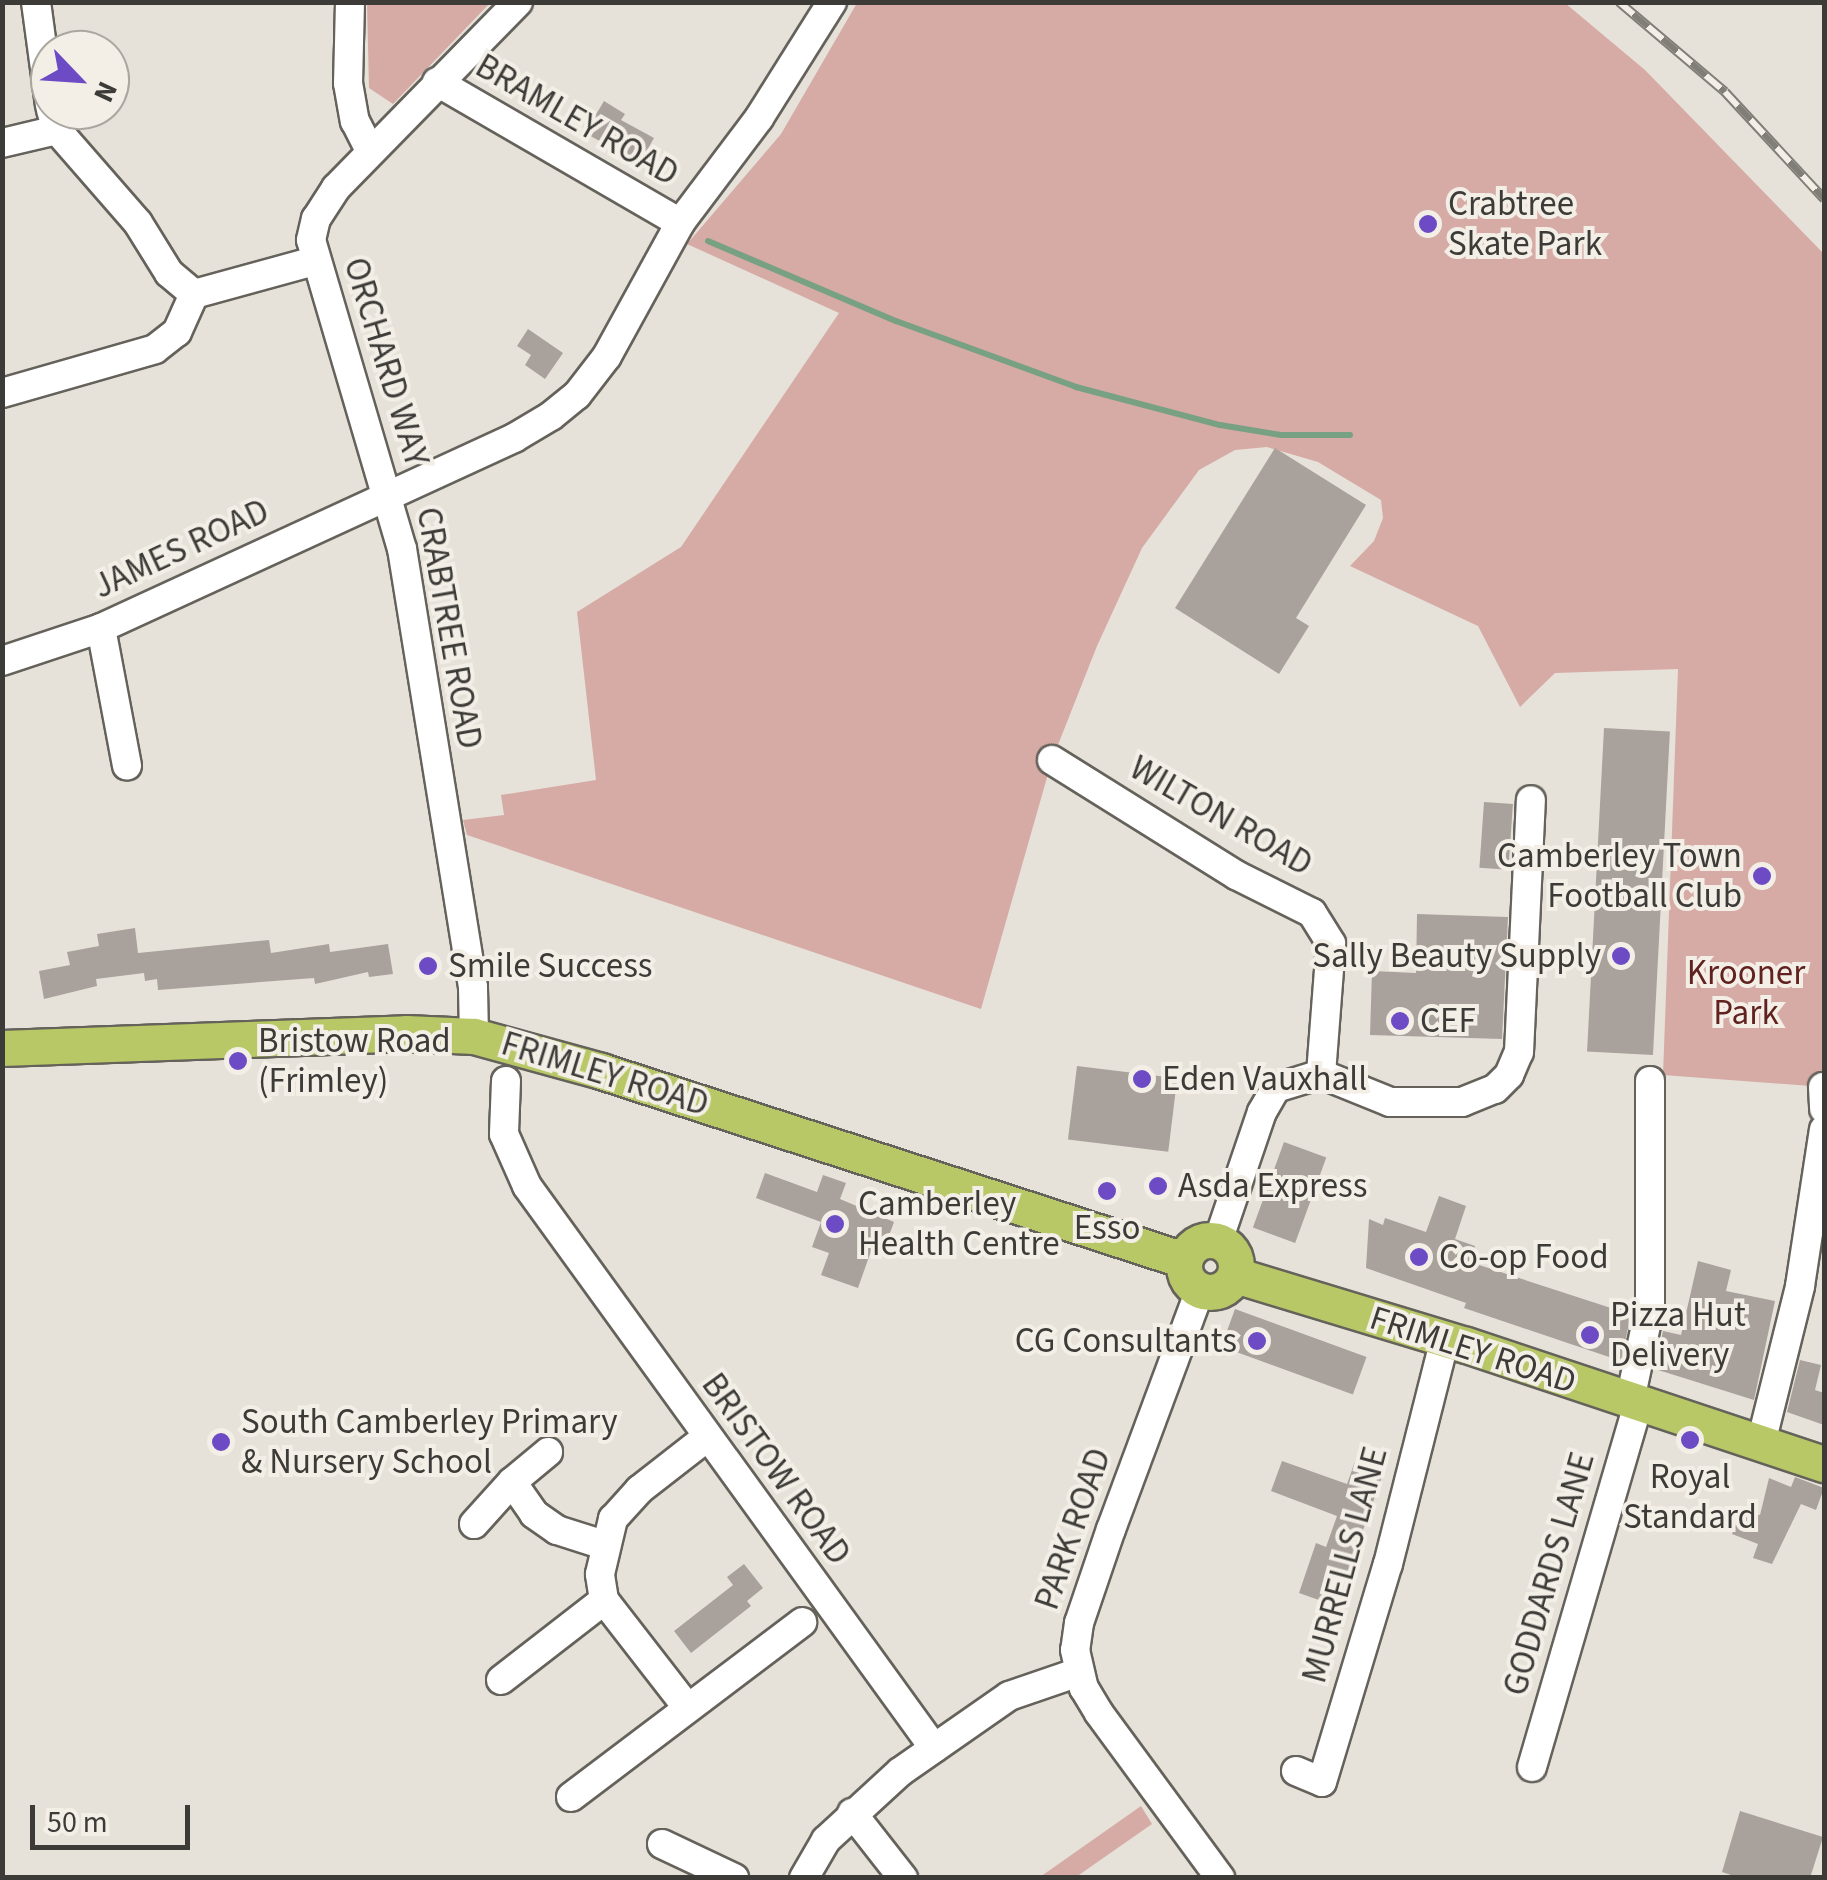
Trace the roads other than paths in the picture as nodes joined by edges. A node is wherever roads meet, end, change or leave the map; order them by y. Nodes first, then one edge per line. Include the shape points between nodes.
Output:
1 (36, 2) edge
2 (350, 2) edge
3 (518, 2) edge
4 (832, 2) edge
5 (40, 30) edge
6 (437, 82) junction
7 (30, 128) edge
8 (65, 130) edge
9 (2, 143) edge
10 (370, 151) junction
11 (680, 223) junction
12 (316, 262) junction
13 (194, 294) junction
14 (2, 393) edge
15 (387, 496) junction
16 (101, 628) junction
17 (2, 661) edge
18 (1052, 760) dead end
19 (127, 766) dead end
20 (1531, 800) dead end
21 (474, 1036) junction
22 (2, 1048) edge
23 (1321, 1074) junction
24 (1650, 1080) dead end
25 (506, 1082) dead end
26 (1824, 1130) edge
27 (1218, 1241) junction
28 (1192, 1275) junction
29 (1234, 1275) junction
30 (1812, 1289) edge
31 (1445, 1338) junction
32 (1634, 1401) junction
33 (707, 1437) junction
34 (1761, 1444) junction
35 (548, 1452) dead end
36 (1824, 1464) edge
37 (512, 1482) junction
38 (474, 1524) dead end
39 (604, 1546) junction
40 (604, 1600) junction
41 (802, 1622) dead end
42 (1079, 1672) junction
43 (500, 1680) dead end
44 (687, 1707) junction
45 (934, 1748) junction
46 (1532, 1767) dead end
47 (1296, 1771) dead end
48 (571, 1796) dead end
49 (852, 1812) junction
50 (662, 1844) dead end
51 (734, 1878) edge
52 (804, 1878) edge
53 (903, 1878) edge
54 (1220, 1878) edge

1 - 5 street
2 - 10 street via 348,84
3 - 6 street, ORCHARD WAY
4 - 11 street, CRABTREE ROAD via 759,118
6 - 10 street, ORCHARD WAY
6 - 11 street, BRAMLEY ROAD
7 - 9 street
8 - 13 street via 169,273
10 - 12 street, ORCHARD WAY via 316,219 310,240
11 - 15 street, CRABTREE ROAD via 607,356 576,395 534,428
12 - 13 street
12 - 15 street, ORCHARD WAY
13 - 14 street via 177,332 155,348
15 - 16 street, JAMES ROAD
15 - 21 street, CRABTREE ROAD via 402,550 473,986
16 - 17 street, JAMES ROAD
16 - 19 street
18 - 23 street, WILTON ROAD via 1236,875 1312,913 1330,944
20 - 23 street via 1519,1052 1509,1074 1495,1089 1462,1102 1390,1102
21 - 22 main road, FRIMLEY ROAD
21 - 28 main road, FRIMLEY ROAD via 601,1071
23 - 27 street via 1276,1088
24 - 32 street, GODDARDS LANE via 1650,1306
25 - 33 street, BRISTOW ROAD via 504,1134 527,1186
26 - 30 street
27 - 28 main road via 1194,1244
27 - 29 main road via 1234,1256
28 - 29 main road via 1223,1289
28 - 42 street, PARK ROAD via 1078,1624
29 - 31 main road, FRIMLEY ROAD
30 - 34 street
31 - 32 main road, FRIMLEY ROAD
31 - 47 street, MURRELLS LANE via 1388,1564 1322,1782
32 - 34 main road, FRIMLEY ROAD
32 - 46 street, GODDARDS LANE
33 - 39 street via 638,1490 613,1519
33 - 45 street, BRISTOW ROAD
34 - 36 main road, FRIMLEY ROAD
35 - 37 street
37 - 38 street
37 - 39 street via 534,1514
39 - 40 street
40 - 43 street
40 - 44 street
41 - 44 street
42 - 45 street via 1010,1696
42 - 54 street, PARK ROAD via 1099,1713
44 - 48 street
45 - 49 street
49 - 52 street
49 - 53 street
50 - 51 street

